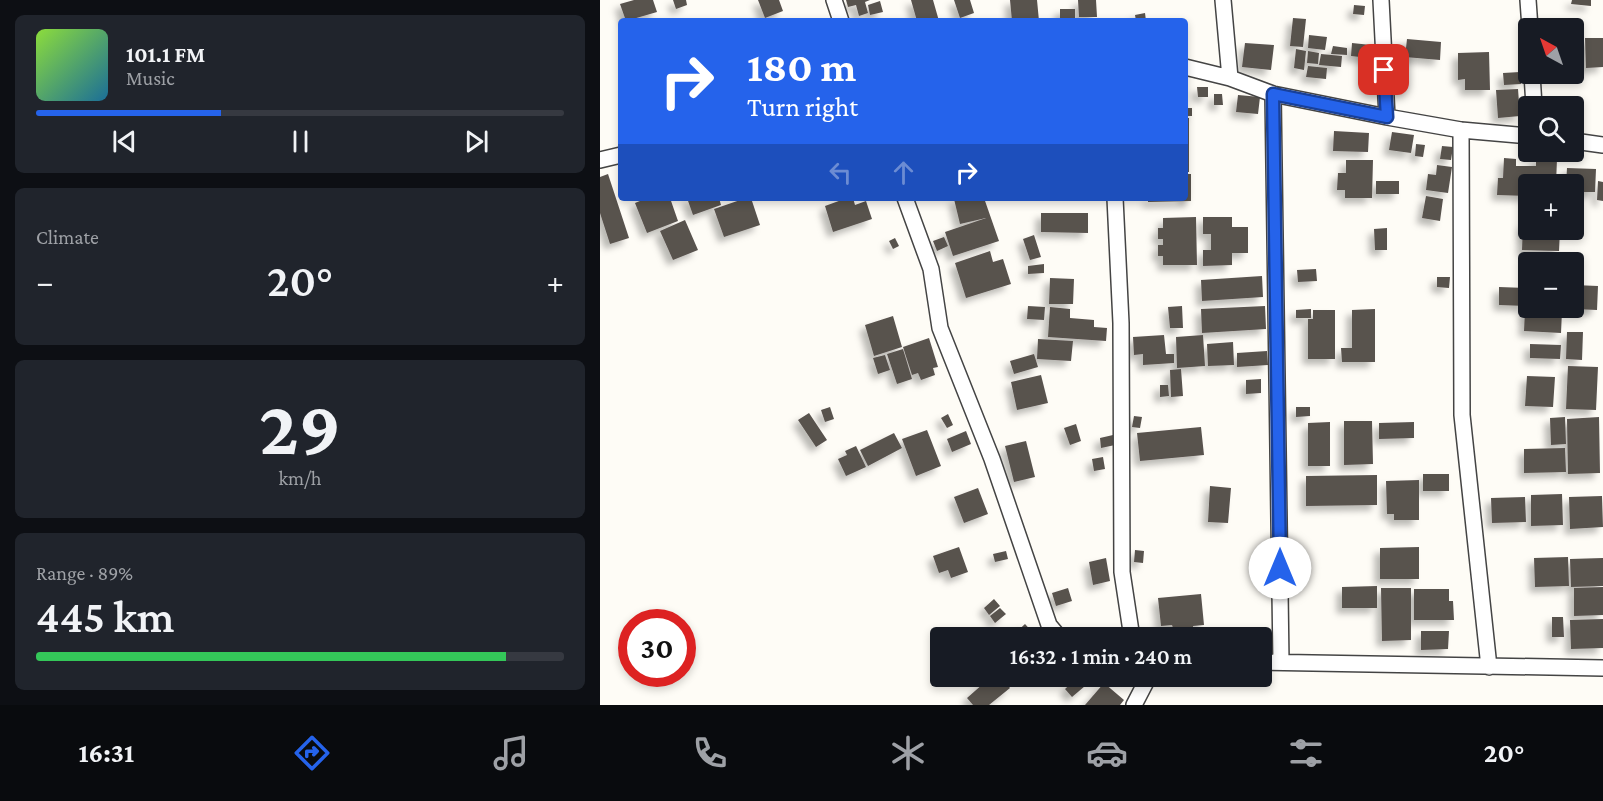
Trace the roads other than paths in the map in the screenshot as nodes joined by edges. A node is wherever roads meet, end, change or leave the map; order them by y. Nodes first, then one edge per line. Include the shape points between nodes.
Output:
1 (834, 0) edge
2 (1223, 0) edge
3 (1381, 0) edge
4 (1528, 0) edge
5 (841, 18) edge
6 (1529, 18) edge
7 (1188, 68) edge
8 (1230, 78) junction
9 (1273, 94) junction
10 (1387, 117) junction
11 (1461, 130) junction
12 (1518, 135) edge
13 (1584, 142) edge
14 (1603, 145) edge
15 (618, 156) edge
16 (600, 160) edge
17 (906, 201) edge
18 (1115, 201) edge
19 (1051, 627) edge
20 (1130, 627) edge
21 (1272, 662) edge
22 (1281, 662) junction
23 (1489, 667) junction
24 (1603, 668) edge
25 (1143, 687) edge
26 (1134, 705) edge

1 - 5 street
2 - 8 street
3 - 10 street
4 - 6 street
7 - 8 street
8 - 9 street
9 - 10 street
9 - 22 street
10 - 11 street
11 - 12 street
11 - 23 street via 1462,415
13 - 14 street
15 - 16 street
17 - 19 street via 931,269 940,328 992,459
18 - 20 street via 1121,323 1122,573
21 - 22 street
22 - 23 street
23 - 24 street
25 - 26 street

